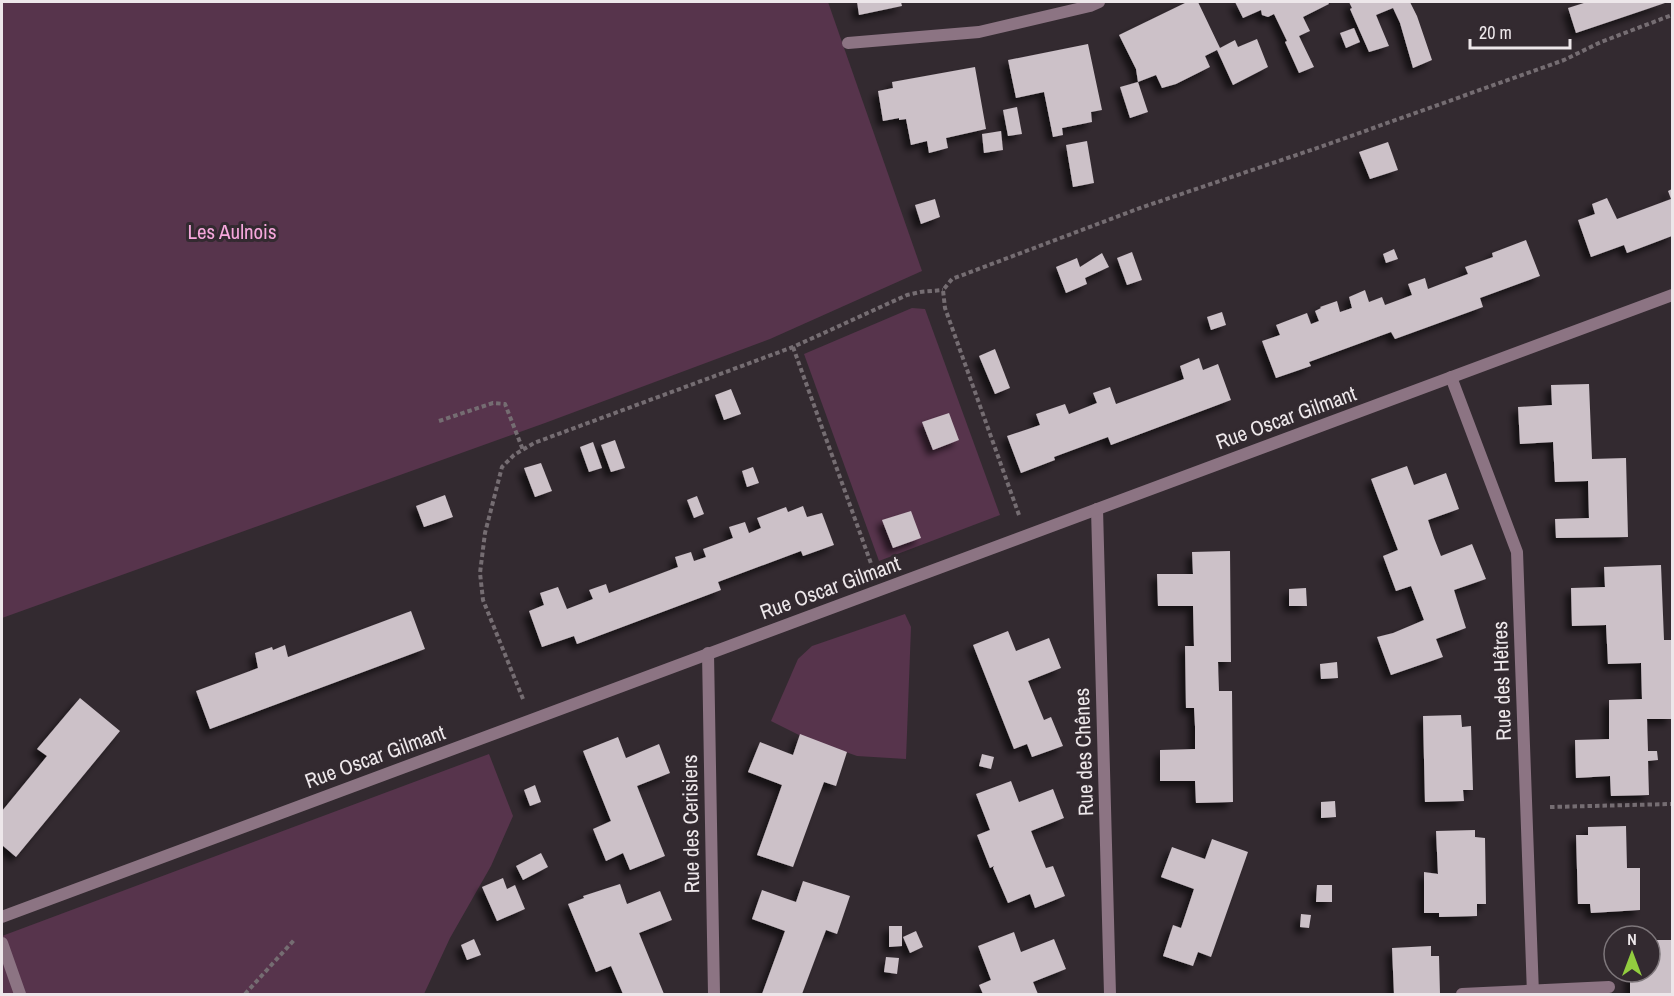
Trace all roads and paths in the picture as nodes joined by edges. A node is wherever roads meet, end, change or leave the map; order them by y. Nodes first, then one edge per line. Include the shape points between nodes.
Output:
1 (1099, 2) edge
2 (1672, 15) edge
3 (848, 43) dead end
4 (943, 290) junction
5 (1672, 295) edge
6 (793, 346) junction
7 (1452, 377) junction
8 (439, 421) dead end
9 (523, 450) junction
10 (1097, 509) junction
11 (1027, 535) junction
12 (881, 590) junction
13 (708, 654) junction
14 (531, 720) junction
15 (1672, 804) edge
16 (1525, 808) junction
17 (2, 917) edge
18 (295, 939) dead end
19 (2, 943) edge
20 (1610, 987) dead end
21 (1533, 993) edge
22 (20, 994) edge
23 (245, 994) edge
24 (714, 994) edge
25 (1110, 994) edge
26 (1462, 994) edge

1 - 3 street via 980,32
2 - 4 path via 1564,60 963,274
4 - 6 path via 908,296
4 - 11 path via 945,308
5 - 7 street, Rue Oscar Gilmant
6 - 9 path
6 - 12 path
7 - 10 street, Rue Oscar Gilmant
7 - 16 street, Rue des Hêtres via 1517,552
8 - 9 path via 493,403 505,404
9 - 14 path via 502,467 484,533 480,573 483,600
10 - 11 street, Rue Oscar Gilmant
10 - 25 street, Rue des Chênes
11 - 12 street, Rue Oscar Gilmant
12 - 13 street, Rue Oscar Gilmant
13 - 14 street, Rue Oscar Gilmant
13 - 24 street, Rue des Cerisiers
14 - 17 street, Rue Oscar Gilmant
15 - 16 path
16 - 21 street, Rue des Hêtres
18 - 23 path
19 - 22 street
20 - 21 street
21 - 26 street

